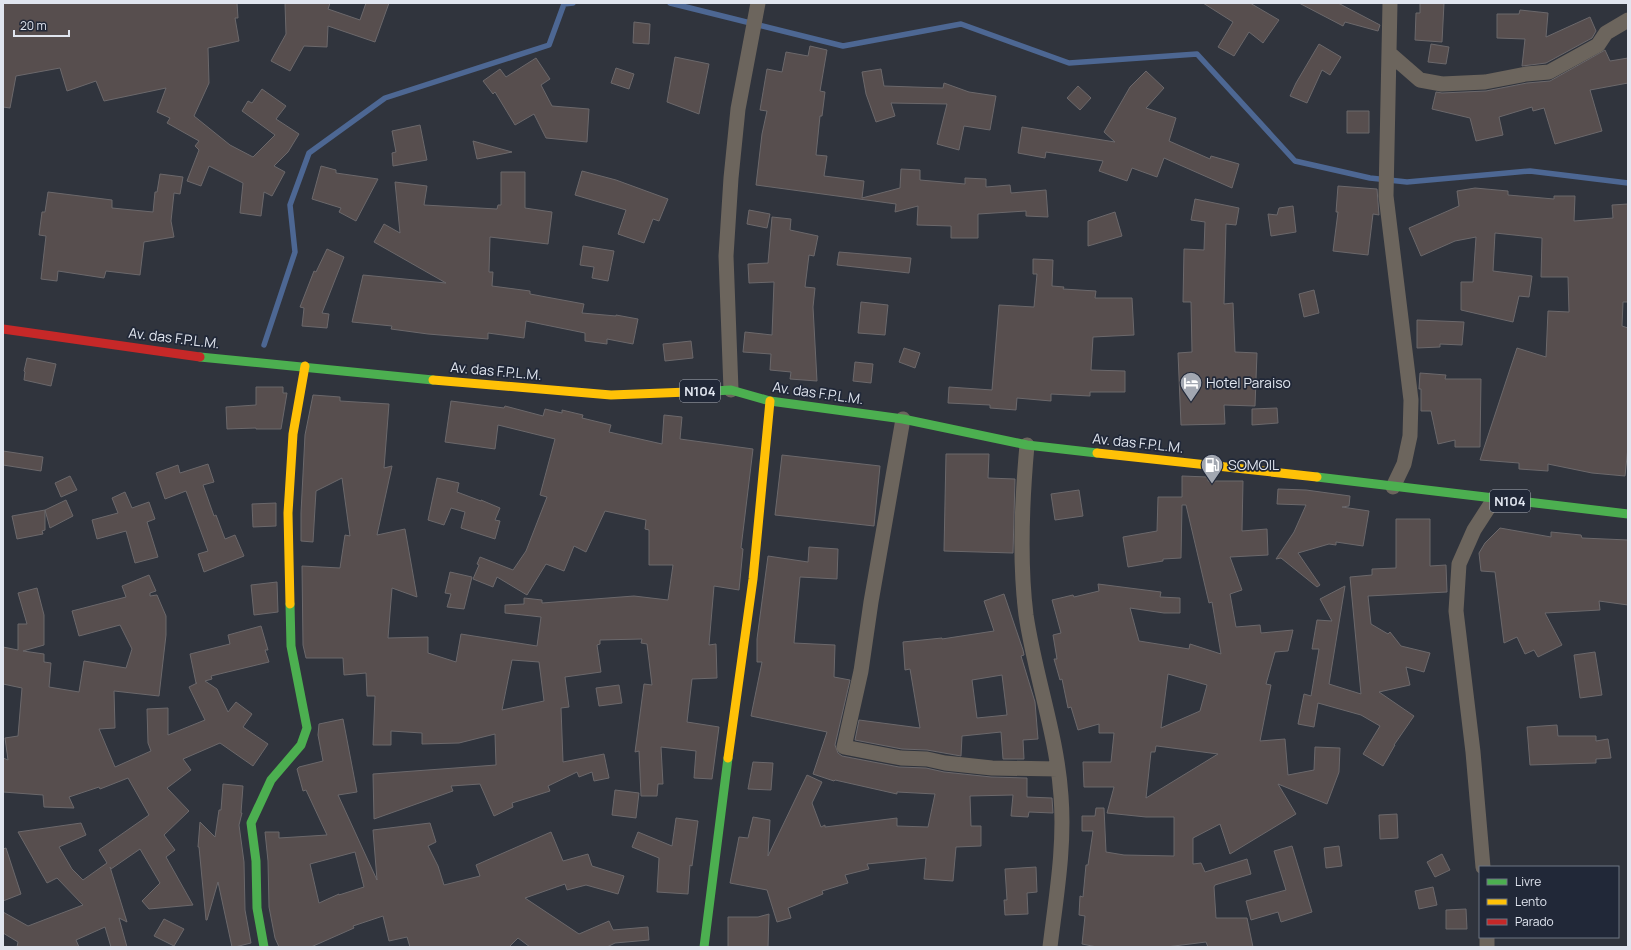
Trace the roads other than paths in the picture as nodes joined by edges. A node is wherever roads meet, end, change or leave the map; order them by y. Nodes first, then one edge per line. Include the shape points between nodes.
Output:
1 (758, 3) edge
2 (1390, 3) edge
3 (1628, 20) edge
4 (1389, 53) junction
5 (3, 329) edge
6 (305, 366) junction
7 (731, 390) junction
8 (770, 401) junction
9 (903, 419) junction
10 (1027, 445) junction
11 (1393, 487) junction
12 (1494, 499) junction
13 (1628, 514) edge
14 (1058, 769) junction
15 (1484, 866) edge
16 (264, 947) edge
17 (704, 947) edge
18 (1050, 947) edge

1 - 7 street via 738,108 731,178 726,256
2 - 4 street
3 - 4 street via 1606,33 1598,45 1549,72 1485,82 1442,84 1420,80
4 - 11 street via 1386,196 1411,400 1410,436 1404,464
5 - 6 main road, Av. das F.P.L.M. / N104 via 183,355
6 - 7 main road, Av. das F.P.L.M. / N104 via 494,386 611,394
6 - 16 main road via 294,434 288,513 291,646 307,728 301,745 271,780 251,823 256,861 257,908
7 - 8 main road, Av. das F.P.L.M. / N104
8 - 9 main road, Av. das F.P.L.M. / N104
8 - 17 main road via 753,579
9 - 10 main road, Av. das F.P.L.M. / N104
9 - 14 street via 861,671 844,747 901,758 984,768
10 - 11 main road, Av. das F.P.L.M. / N104
10 - 14 street via 1023,566 1026,614
11 - 12 main road, Av. das F.P.L.M. / N104
12 - 13 main road, Av. das F.P.L.M. / N104
12 - 15 street via 1474,530 1459,564 1456,611
14 - 18 street via 1063,836

